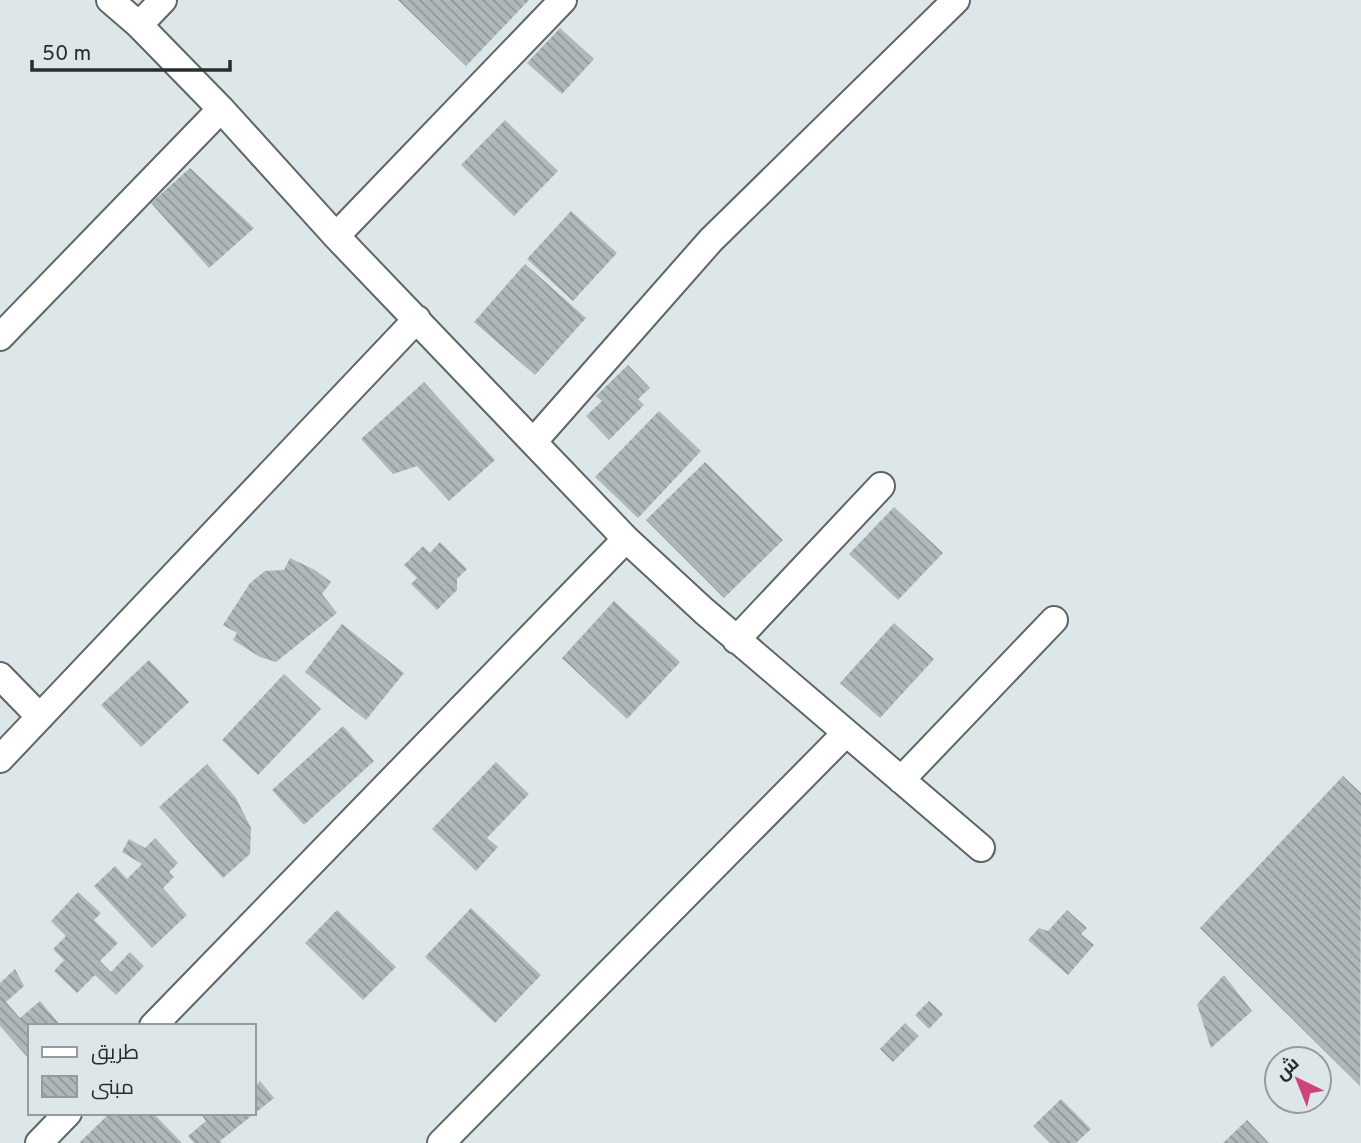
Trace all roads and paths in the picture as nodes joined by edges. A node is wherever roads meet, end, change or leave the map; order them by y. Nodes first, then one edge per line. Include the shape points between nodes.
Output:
1 (110, 0) edge
2 (163, 0) edge
3 (563, 0) edge
4 (956, 0) edge
5 (139, 25) junction
6 (221, 109) junction
7 (336, 236) junction
8 (417, 319) junction
9 (0, 337) edge
10 (534, 441) junction
11 (881, 486) dead end
12 (626, 539) junction
13 (1054, 621) dead end
14 (736, 639) junction
15 (0, 676) edge
16 (40, 717) junction
17 (846, 733) junction
18 (0, 759) edge
19 (901, 780) junction
20 (981, 848) dead end
21 (155, 1024) edge
22 (66, 1115) edge
23 (39, 1143) edge
24 (441, 1143) edge

1 - 5 street
2 - 5 street
3 - 7 street
4 - 10 street via 711,240
5 - 6 street
6 - 7 street
6 - 9 street
7 - 8 street
8 - 10 street
8 - 16 street
10 - 12 street
11 - 14 street
12 - 14 street
12 - 21 street
13 - 19 street
14 - 17 street
15 - 16 street
16 - 18 street
17 - 19 street
17 - 24 street
19 - 20 street
22 - 23 street

